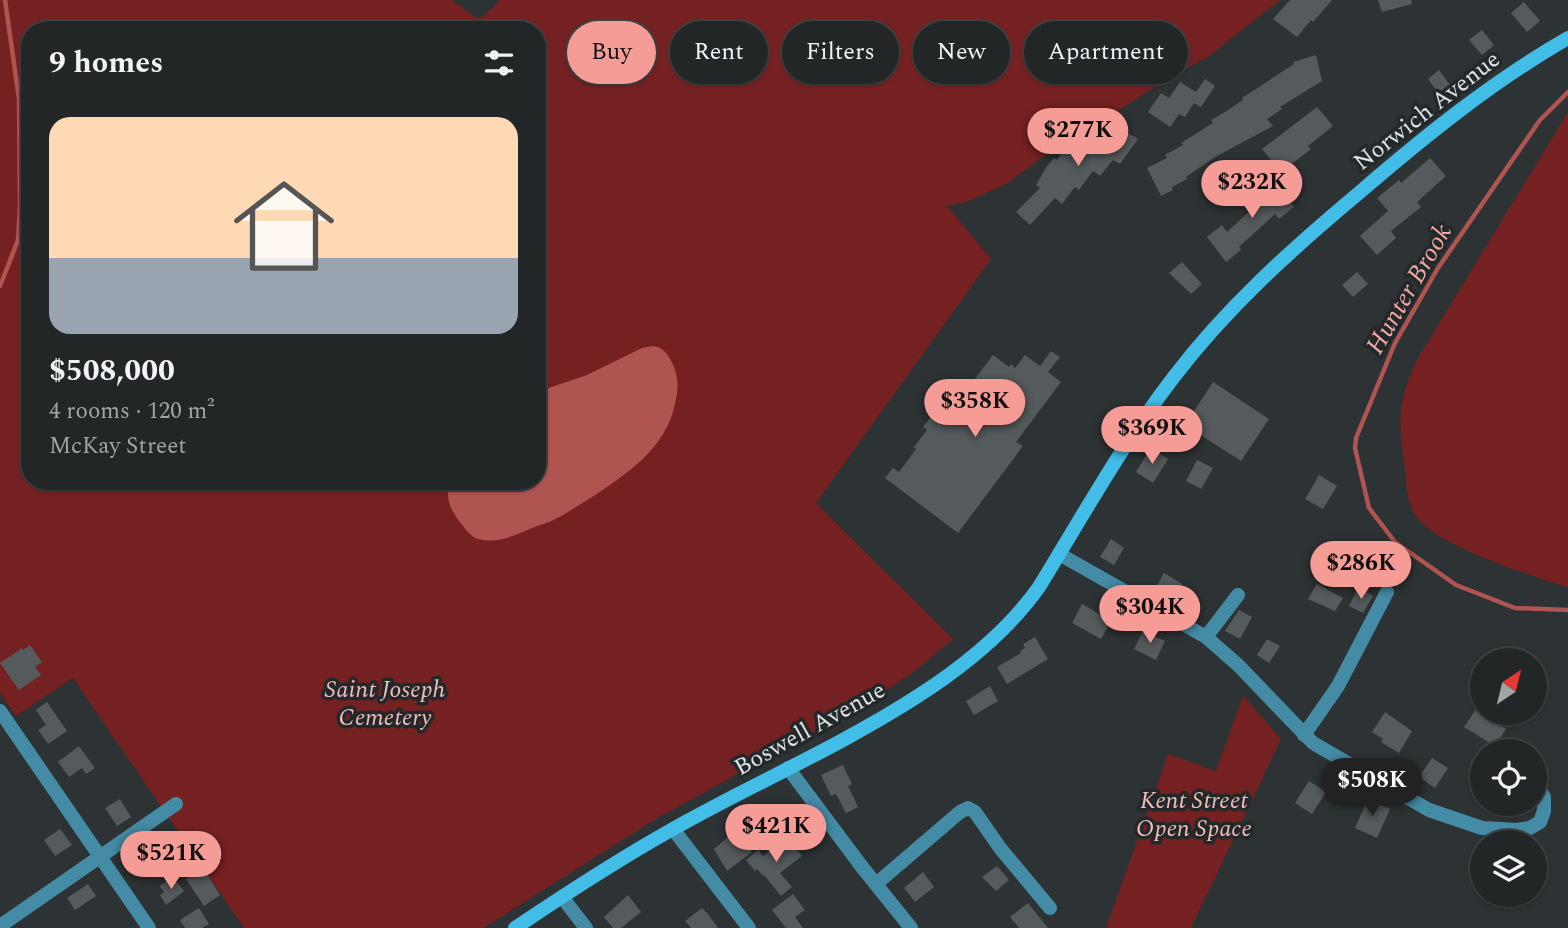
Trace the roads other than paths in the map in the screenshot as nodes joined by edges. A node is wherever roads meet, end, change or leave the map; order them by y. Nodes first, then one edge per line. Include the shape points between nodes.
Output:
1 (1568, 38) edge
2 (1059, 554) junction
3 (1387, 592) dead end
4 (1238, 595) dead end
5 (1206, 637) junction
6 (0, 711) edge
7 (1304, 736) junction
8 (788, 768) junction
9 (176, 804) dead end
10 (1542, 816) edge
11 (673, 829) junction
12 (100, 856) junction
13 (876, 884) junction
14 (562, 897) junction
15 (1050, 908) dead end
16 (0, 926) edge
17 (149, 928) edge
18 (515, 928) edge
19 (586, 928) edge
20 (749, 928) edge
21 (911, 928) edge

1 - 2 main road, Norwich Avenue via 1419,142 1263,276 1163,392
2 - 5 street
2 - 8 main road, Boswell Avenue via 1025,607 990,642 878,720
3 - 7 street via 1344,677
4 - 5 street
5 - 7 street
6 - 12 street
7 - 10 street via 1454,820 1482,828 1517,830 1530,828
8 - 11 main road, Boswell Avenue
8 - 13 street
9 - 12 street
11 - 14 main road, Boswell Avenue
11 - 20 street
12 - 16 street
12 - 17 street
13 - 15 street via 968,808
13 - 21 street
14 - 18 main road, Boswell Avenue
14 - 19 street

